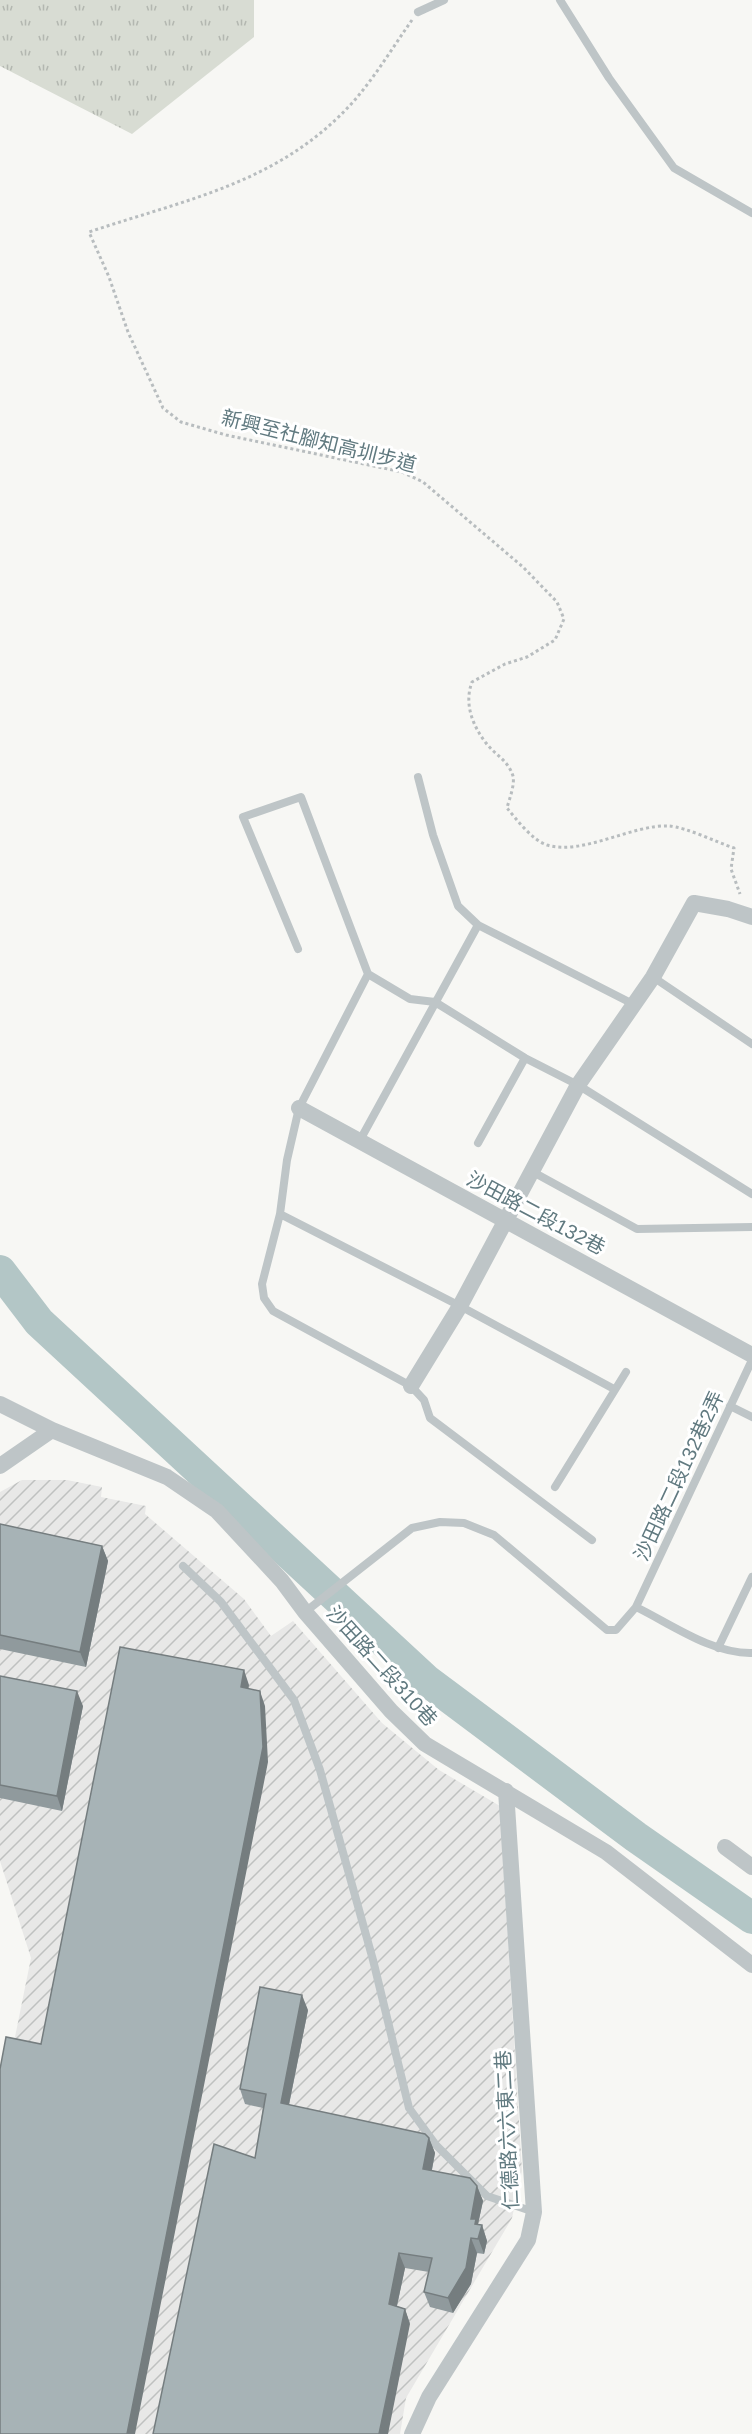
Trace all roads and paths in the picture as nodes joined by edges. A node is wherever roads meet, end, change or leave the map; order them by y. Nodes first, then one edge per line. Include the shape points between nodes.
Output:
1 (444, 0) edge
2 (560, 0) edge
3 (418, 12) joint
4 (752, 213) edge
5 (418, 777) dead end
6 (745, 900) dead end
7 (752, 917) edge
8 (478, 925) junction
9 (298, 950) dead end
10 (368, 974) junction
11 (652, 977) junction
12 (435, 1002) junction
13 (633, 1004) junction
14 (752, 1044) edge
15 (525, 1058) junction
16 (578, 1085) junction
17 (299, 1108) junction
18 (359, 1142) junction
19 (478, 1143) dead end
20 (533, 1172) junction
21 (752, 1194) edge
22 (280, 1214) junction
23 (506, 1219) junction
24 (752, 1227) edge
25 (459, 1306) junction
26 (752, 1355) edge
27 (752, 1360) edge
28 (626, 1372) dead end
29 (411, 1386) junction
30 (614, 1389) junction
31 (0, 1404) edge
32 (730, 1407) junction
33 (752, 1417) edge
34 (52, 1430) junction
35 (0, 1466) edge
36 (555, 1488) dead end
37 (592, 1540) dead end
38 (183, 1566) dead end
39 (752, 1577) edge
40 (636, 1607) junction
41 (306, 1612) junction
42 (718, 1647) junction
43 (752, 1653) edge
44 (506, 1791) junction
45 (725, 1847) dead end
46 (752, 1867) edge
47 (752, 1965) edge
48 (534, 2212) junction
49 (412, 2434) edge

1 - 3 lane
2 - 4 lane via 609,78 674,168
3 - 6 path, 新興至社腳知高圳步道 via 352,102 308,143 256,175 195,200 89,232 163,408 180,422 402,472 423,482 523,567 557,602 564,619 555,640 472,682 467,695 472,720 486,744 505,760 513,778 507,808 526,829 547,845 567,846 670,826 734,848 731,869 738,892
5 - 8 lane via 458,906
7 - 11 street via 694,903
8 - 12 lane
8 - 13 lane
9 - 10 lane via 243,817 301,797
10 - 12 lane via 410,999
10 - 17 lane
11 - 13 street
11 - 14 lane
12 - 15 lane
12 - 18 lane
13 - 16 street
15 - 16 lane
15 - 19 lane
16 - 20 street
16 - 21 lane
17 - 18 street, 沙田路二段132巷
17 - 22 lane
18 - 23 street, 沙田路二段132巷
20 - 23 street
20 - 24 lane via 638,1229
22 - 25 lane
22 - 29 lane via 262,1284 264,1298 273,1311
23 - 25 street
23 - 26 street, 沙田路二段132巷
25 - 29 street
25 - 30 lane
27 - 32 lane, 沙田路二段132巷2弄
28 - 30 lane
29 - 37 lane via 424,1400 430,1418
30 - 36 lane
31 - 34 street, 沙田路二段310巷
32 - 33 lane
32 - 40 lane, 沙田路二段132巷2弄
34 - 35 street
34 - 41 street, 沙田路二段310巷 via 167,1477 217,1511
38 - 48 lane via 221,1602 294,1700 320,1770 409,2108 436,2145 487,2196
39 - 42 lane
40 - 41 lane, 沙田路二段132巷2弄 via 616,1630 607,1630 494,1535 464,1523 440,1521 412,1528
40 - 42 lane
41 - 44 street, 沙田路二段310巷 via 424,1744
42 - 43 lane
44 - 47 street, 沙田路二段310巷 via 606,1852
44 - 48 street, 仁德路六六東二巷
45 - 46 street
48 - 49 street, 仁德路六六東二巷 via 528,2240 429,2397

